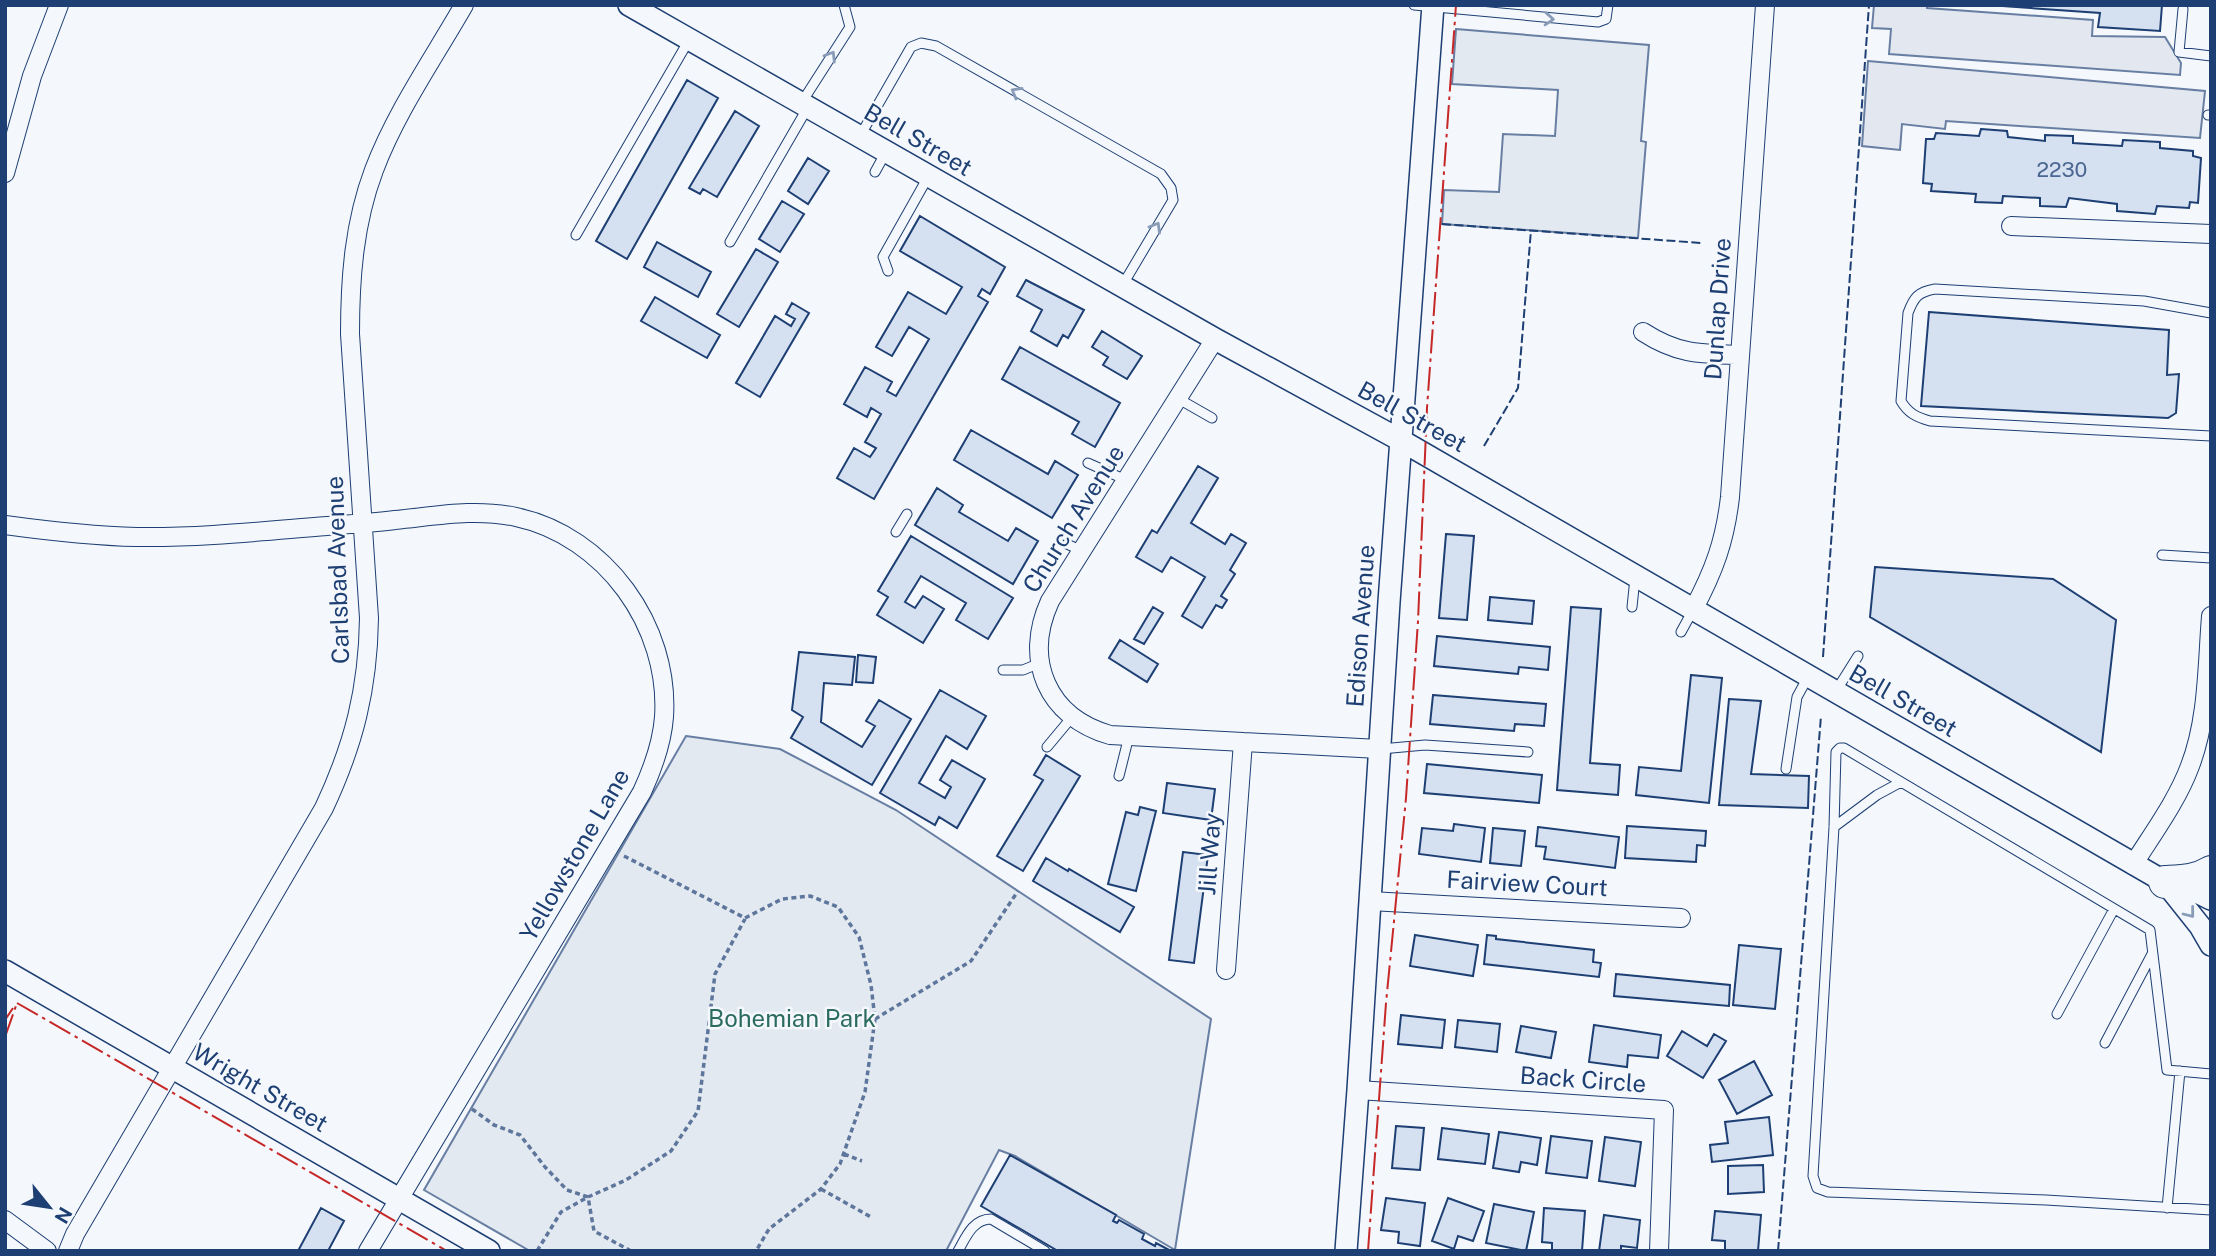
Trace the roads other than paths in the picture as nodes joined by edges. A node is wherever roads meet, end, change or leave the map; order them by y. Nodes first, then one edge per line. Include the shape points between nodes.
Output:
1 (464, 5) edge
2 (844, 5) edge
3 (1608, 5) edge
4 (1765, 5) edge
5 (57, 6) edge
6 (1426, 6) edge
7 (640, 8) edge
8 (2183, 9) dead end
9 (689, 40) junction
10 (2211, 56) edge
11 (805, 105) junction
12 (860, 137) junction
13 (886, 152) junction
14 (875, 172) dead end
15 (5, 173) edge
16 (929, 176) junction
17 (2011, 226) dead end
18 (2211, 234) edge
19 (576, 235) dead end
20 (730, 242) dead end
21 (888, 271) dead end
22 (1122, 286) junction
23 (2211, 313) edge
24 (1643, 331) dead end
25 (1215, 339) junction
26 (1740, 355) junction
27 (1177, 398) junction
28 (1212, 418) dead end
29 (2211, 436) edge
30 (1402, 441) junction
31 (1088, 463) dead end
32 (1126, 480) junction
33 (907, 514) dead end
34 (364, 522) junction
35 (5, 525) edge
36 (896, 532) dead end
37 (2162, 555) dead end
38 (2211, 558) edge
39 (1635, 576) junction
40 (1632, 607) dead end
41 (1693, 610) junction
42 (2211, 616) edge
43 (1681, 632) dead end
44 (1858, 656) dead end
45 (1040, 663) junction
46 (1003, 670) dead end
47 (1808, 677) junction
48 (1835, 692) junction
49 (1072, 717) junction
50 (1129, 736) junction
51 (1243, 742) junction
52 (1047, 747) dead end
53 (1379, 749) junction
54 (1528, 752) dead end
55 (1786, 769) dead end
56 (1119, 776) dead end
57 (1901, 782) junction
58 (1834, 827) junction
59 (2133, 865) junction
60 (2211, 872) edge
61 (2165, 883) junction
62 (2211, 899) edge
63 (1370, 901) junction
64 (2114, 909) junction
65 (1681, 918) dead end
66 (2211, 945) edge
67 (2153, 953) junction
68 (1226, 970) dead end
69 (5, 971) edge
70 (2057, 1014) dead end
71 (2105, 1043) dead end
72 (172, 1068) junction
73 (2180, 1071) junction
74 (2211, 1074) edge
75 (1358, 1090) junction
76 (400, 1200) junction
77 (2167, 1208) junction
78 (2211, 1210) edge
79 (5, 1220) edge
80 (47, 1251) edge
81 (68, 1251) edge
82 (368, 1251) edge
83 (489, 1251) edge
84 (958, 1251) edge
85 (1045, 1251) edge
86 (1346, 1251) edge
87 (1659, 1251) edge

1 - 34 street, Carlsbad Avenue via 390,133 362,210 354,251 350,334
11 -> 2 lane via 849,27
6 -> 3 lane via 1598,22 1606,19
4 - 26 street, Dunlap Drive
5 - 15 street
6 - 30 street, Edison Avenue
7 - 9 street, Bell Street
8 - 10 lane via 2179,52
9 - 11 street, Bell Street
9 - 19 lane
11 - 12 street, Bell Street
11 - 20 lane
12 - 13 street, Bell Street
22 -> 12 lane via 1173,200 1161,174 936,46 921,43 911,47
13 - 14 lane
13 - 16 street, Bell Street
16 - 21 lane via 883,257
16 - 22 street, Bell Street
17 - 18 street
22 - 25 street, Bell Street
23 - 29 lane via 2144,301 1921,291 1908,313 1901,401 1907,411 1930,421
24 - 26 street via 1680,351
25 - 27 street, Church Avenue
25 - 30 street, Bell Street
26 - 41 street, Dunlap Drive via 1727,526 1712,574
27 - 28 lane
27 - 32 street, Church Avenue
30 - 39 street, Bell Street
30 - 53 street, Edison Avenue
31 - 32 lane
32 - 45 street, Church Avenue via 1074,548 1044,614 1038,642
33 - 36 lane
34 - 35 street, Yellowstone Lane via 137,537
34 - 72 street, Carlsbad Avenue via 368,657 354,735 341,773
34 - 76 street, Yellowstone Lane via 491,513 518,517 567,537 610,570 641,612 660,663 664,689 660,742 642,792
37 - 38 lane
39 - 40 lane
39 - 41 street, Bell Street
41 - 43 lane
41 - 47 street, Bell Street
42 - 59 street via 2204,712 2196,747 2182,784
44 - 48 lane
45 - 46 lane via 1023,670
45 - 49 street, Church Avenue via 1053,696
47 - 48 street, Bell Street
47 - 55 lane via 1797,697
48 - 59 street, Bell Street
49 - 50 street, Church Avenue via 1096,731
49 - 52 lane
50 - 51 street, Church Avenue
50 - 56 lane
51 - 53 street, Church Avenue
51 - 68 street, Jill Way
53 - 54 lane via 1425,746
53 - 63 street, Edison Avenue
57 - 58 lane
57 - 58 lane via 1840,748 1836,752
57 - 64 lane
58 - 77 lane via 1813,1176 1817,1188
59 - 61 street, Bell Street
60 - 61 highway
61 - 62 street, Bell Street
61 -> 66 street, Bell Street
63 - 65 street, Fairview Court
63 - 75 street, Edison Avenue
64 - 67 lane via 2150,930
64 - 70 lane
67 - 71 lane
67 - 73 lane via 2167,1070
69 - 72 street, Wright Street
72 - 76 street, Wright Street
72 - 81 street, Carlsbad Avenue
73 - 74 lane
73 - 77 lane
75 - 86 street, Edison Avenue
75 - 87 street, Back Circle via 1664,1110
76 - 82 street, Yellowstone Lane
76 - 83 street, Wright Street
77 - 78 lane
79 - 80 street
84 - 85 lane via 974,1226 991,1219

